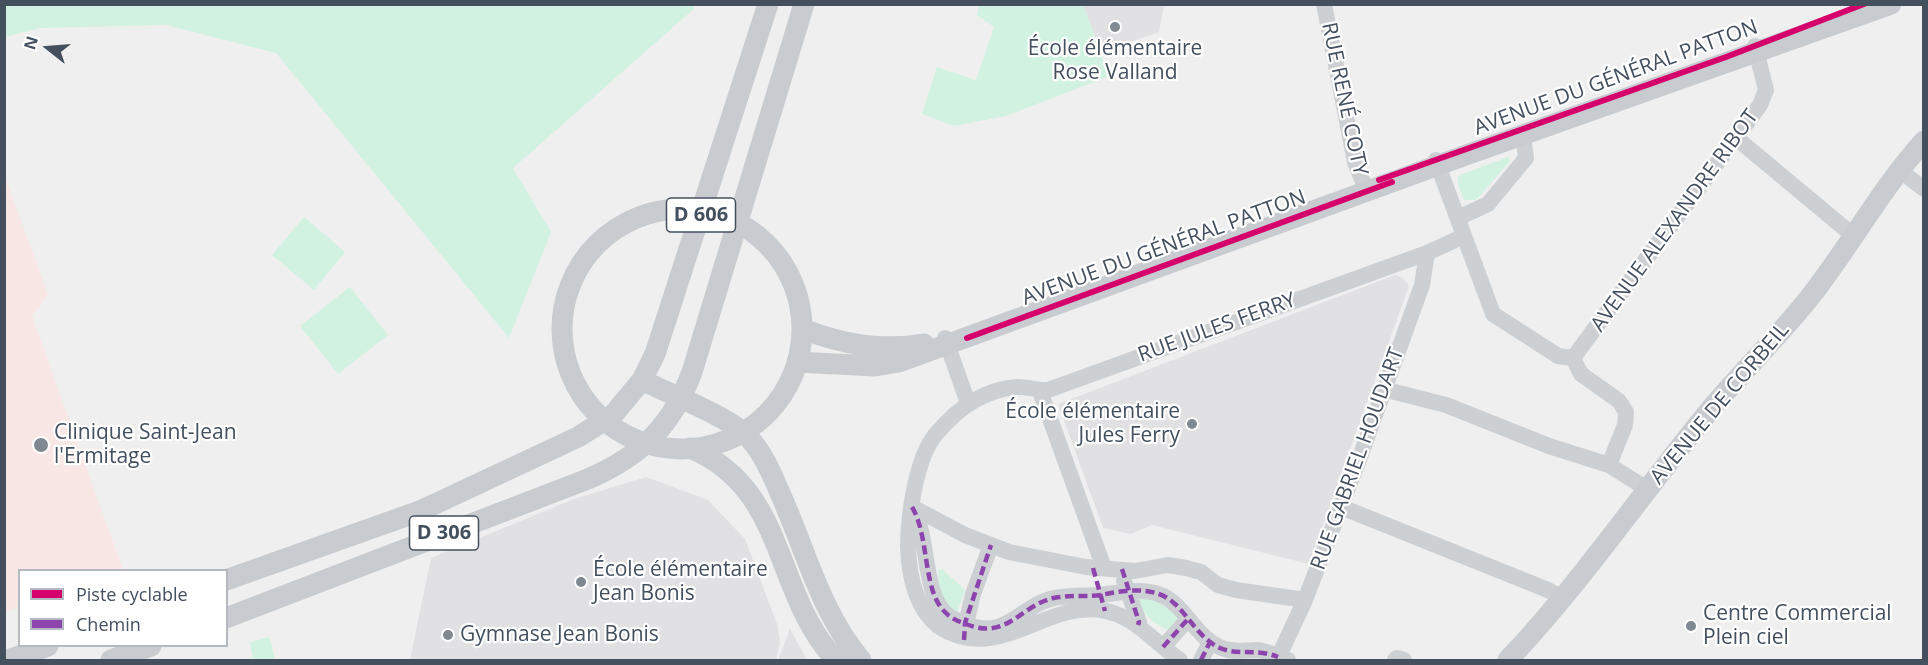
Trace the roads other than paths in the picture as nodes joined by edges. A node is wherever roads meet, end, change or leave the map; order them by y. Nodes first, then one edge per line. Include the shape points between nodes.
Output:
1 (768, 4) edge
2 (804, 4) edge
3 (1324, 4) edge
4 (1864, 4) edge
5 (1891, 4) edge
6 (1756, 49) junction
7 (1522, 135) junction
8 (1735, 137) junction
9 (1923, 141) edge
10 (1437, 163) junction
11 (1898, 169) junction
12 (1365, 189) junction
13 (1923, 189) edge
14 (1458, 218) junction
15 (1464, 236) junction
16 (1855, 237) junction
17 (1427, 253) junction
18 (803, 329) junction
19 (947, 342) junction
20 (1573, 358) junction
21 (797, 363) junction
22 (642, 380) junction
23 (1383, 389) junction
24 (1040, 391) junction
25 (681, 400) junction
26 (968, 403) junction
27 (613, 415) junction
28 (655, 436) junction
29 (1609, 465) junction
30 (1647, 489) junction
31 (912, 507) junction
32 (1341, 507) junction
33 (991, 545) junction
34 (1106, 568) junction
35 (228, 579) edge
36 (1561, 597) junction
37 (1305, 600) junction
38 (1117, 604) junction
39 (228, 617) edge
40 (1188, 619) junction
41 (964, 632) junction
42 (1210, 642) junction
43 (43, 647) edge
44 (146, 647) edge
45 (1163, 647) junction
46 (1281, 659) edge
47 (8, 660) edge
48 (111, 660) edge
49 (836, 660) edge
50 (861, 660) edge
51 (1180, 660) edge
52 (1201, 660) edge
53 (1395, 660) edge
54 (1404, 660) edge
55 (1508, 660) edge

1 - 22 main road, D 606 via 655,354
2 - 25 main road, D 606
3 - 12 street, RUE RENÉ COTY
4 - 6 main road, AVENUE DU GÉNÉRAL PATTON
5 - 6 main road, AVENUE DU GÉNÉRAL PATTON
6 - 7 main road, AVENUE DU GÉNÉRAL PATTON
6 - 8 street, AVENUE ALEXANDRE RIBOT via 1766,90 1761,105
6 - 10 main road, AVENUE DU GÉNÉRAL PATTON
7 - 10 main road, AVENUE DU GÉNÉRAL PATTON
7 - 14 street via 1526,158 1488,204
8 - 16 street
8 - 20 street, AVENUE ALEXANDRE RIBOT
9 - 11 main road, AVENUE DE CORBEIL
10 - 12 main road, AVENUE DU GÉNÉRAL PATTON
10 - 14 street
11 - 13 street
11 - 16 main road, AVENUE DE CORBEIL
12 - 19 main road, AVENUE DU GÉNÉRAL PATTON
14 - 15 street
15 - 17 street, RUE JULES FERRY
15 - 20 street via 1493,314 1558,356
16 - 30 main road, AVENUE DE CORBEIL via 1806,302
17 - 23 street, RUE GABRIEL HOUDART via 1422,285
17 - 24 street, RUE JULES FERRY
18 - 19 main road, AVENUE DU GÉNÉRAL PATTON via 834,340 887,349
18 - 21 main road
18 - 21 main road via 797,292 776,253 741,224 699,209 654,212 613,231 581,263 564,305 564,350 580,392 610,425 651,445 696,448 739,435 774,406
19 - 21 main road, AVENUE DU GÉNÉRAL PATTON via 899,362 874,366
19 - 26 street
20 - 29 street via 1581,374 1619,401 1626,412 1625,425
22 - 25 main road
22 - 27 main road, D 606
23 - 29 street via 1446,405
23 - 32 street, RUE GABRIEL HOUDART
24 - 26 street, RUE JULES FERRY via 1008,388
24 - 34 street
25 - 28 main road, D 606
25 - 50 main road via 729,423 753,443 780,494 824,602
26 - 31 street via 928,443
27 - 28 main road
27 - 35 main road, D 306 via 578,437 420,512
28 - 39 main road, D 306 via 621,462 588,480
28 - 49 main road via 717,461 742,483 768,526 810,623
29 - 30 street
30 - 36 main road, AVENUE DE CORBEIL
31 - 33 street
31 - 41 street via 908,549 916,594 932,621 947,633
32 - 36 street
32 - 37 street, RUE GABRIEL HOUDART
33 - 34 street via 1047,561
33 - 41 street
34 - 37 street via 1143,570 1168,565 1201,572 1218,585 1236,590
34 - 38 street
36 - 55 main road, AVENUE DE CORBEIL
37 - 46 street, RUE GABRIEL HOUDART
38 - 40 street via 1146,591 1170,600
38 - 41 street via 1071,613 1001,642 981,643
38 - 45 street
40 - 42 street
40 - 45 street
42 - 46 street via 1232,651 1257,650
42 - 52 street
43 - 47 main road
44 - 48 main road
45 - 51 street
53 - 54 street

